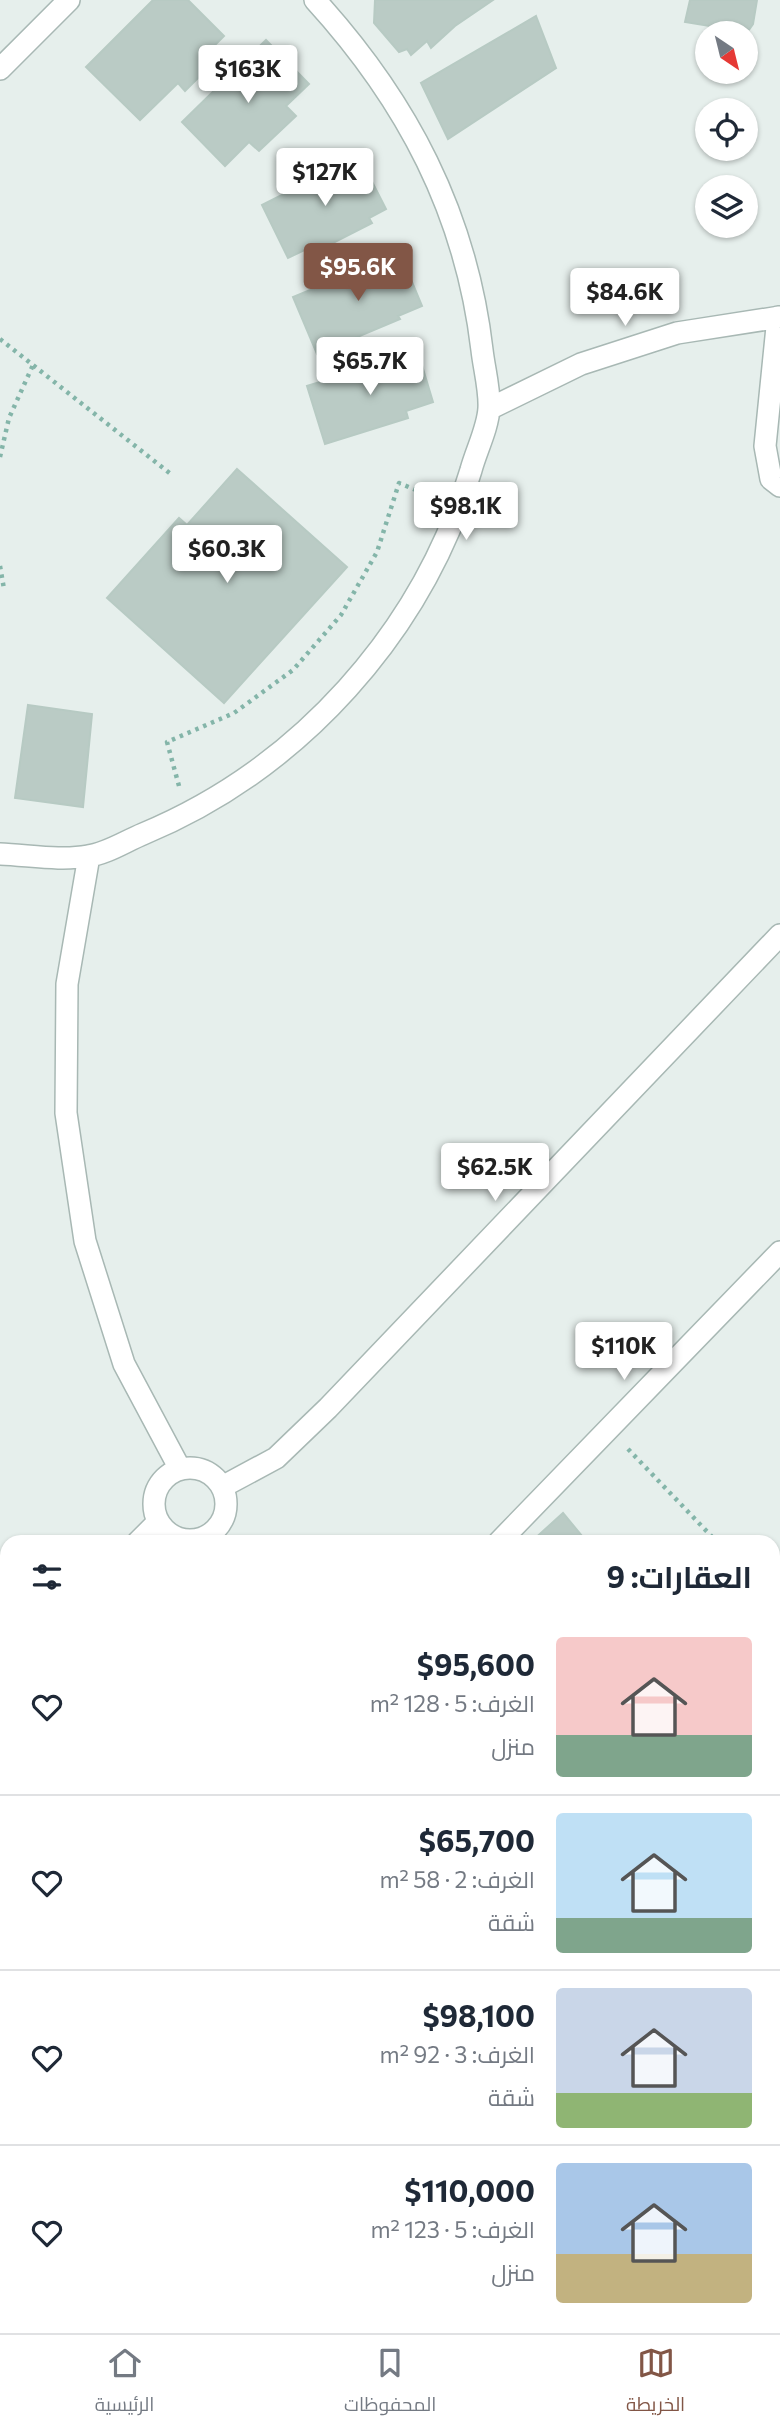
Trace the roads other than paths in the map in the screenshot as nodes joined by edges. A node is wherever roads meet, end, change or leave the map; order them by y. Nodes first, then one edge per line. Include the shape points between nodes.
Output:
1 (69, 0) edge
2 (315, 0) edge
3 (0, 69) edge
4 (779, 317) edge
5 (489, 409) junction
6 (780, 486) edge
7 (0, 854) edge
8 (89, 856) junction
9 (780, 935) edge
10 (780, 1252) edge
11 (180, 1469) junction
12 (222, 1487) junction
13 (158, 1522) junction
14 (145, 1535) edge
15 (171, 1535) edge
16 (208, 1535) edge
17 (506, 1535) edge

1 - 3 street
2 - 5 street via 358,47 412,128 452,216 477,310
4 - 5 street via 677,333 581,364
4 - 6 street via 765,446 771,479
5 - 8 street via 460,508 414,602 351,687 275,759 186,816
7 - 8 street
8 - 11 street via 67,984 66,1113 85,1241 124,1364
9 - 12 street via 328,1408 276,1458
10 - 17 street
11 - 12 street via 197,1468 212,1475
11 - 13 street via 162,1481 154,1500
12 - 16 street via 226,1505 221,1524
13 - 14 street
13 - 15 street

